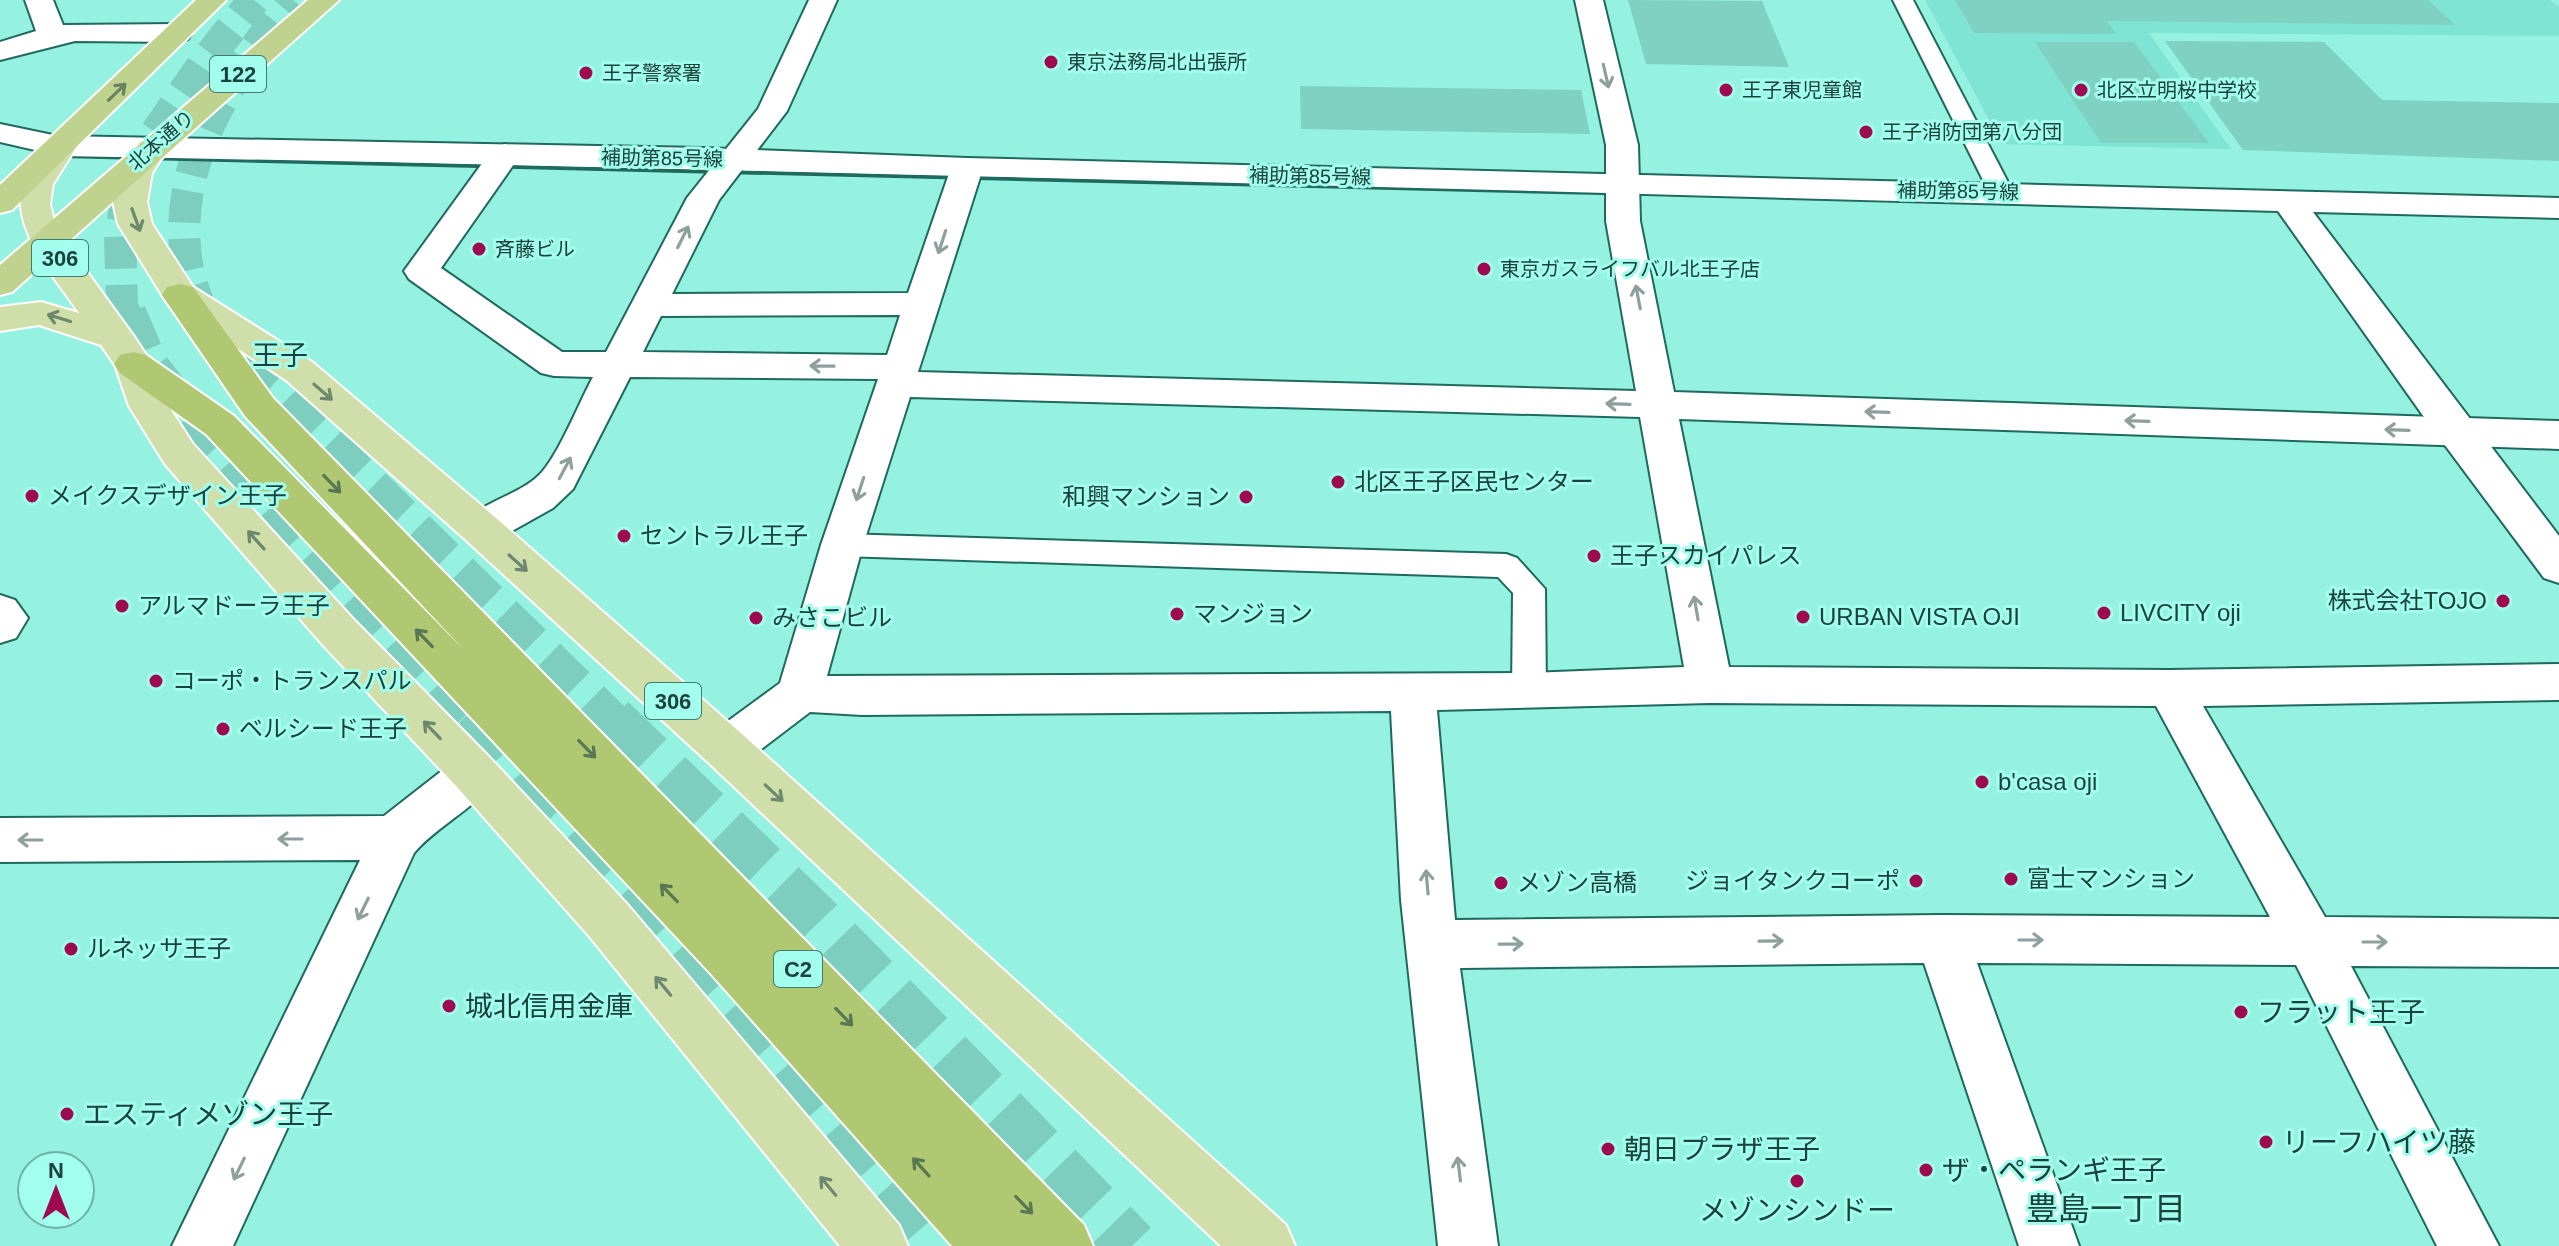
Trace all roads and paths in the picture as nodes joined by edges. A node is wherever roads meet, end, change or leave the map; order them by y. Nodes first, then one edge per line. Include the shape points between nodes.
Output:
1 (39, 0) edge
2 (212, 0) edge
3 (325, 0) edge
4 (823, 0) edge
5 (1589, 0) edge
6 (1903, 0) edge
7 (178, 33) junction
8 (52, 35) junction
9 (0, 51) edge
10 (0, 133) edge
11 (61, 146) junction
12 (151, 149) junction
13 (0, 153) edge
14 (505, 154) junction
15 (735, 160) junction
16 (967, 168) junction
17 (1624, 183) junction
18 (2001, 192) junction
19 (2287, 200) junction
20 (0, 203) edge
21 (2559, 208) edge
22 (48, 241) junction
23 (0, 284) edge
24 (180, 295) junction
25 (922, 304) junction
26 (648, 305) junction
27 (0, 319) edge
28 (125, 351) junction
29 (619, 364) junction
30 (898, 375) junction
31 (1659, 405) junction
32 (2457, 432) junction
33 (2559, 435) edge
34 (481, 529) junction
35 (842, 545) junction
36 (2559, 567) edge
37 (0, 612) edge
38 (0, 626) edge
39 (2559, 682) edge
40 (1710, 685) junction
41 (2169, 688) junction
42 (1529, 691) junction
43 (1413, 692) junction
44 (801, 693) junction
45 (515, 703) junction
46 (726, 749) junction
47 (474, 773) junction
48 (396, 838) junction
49 (0, 840) edge
50 (1942, 939) junction
51 (2311, 942) junction
52 (2559, 943) edge
53 (1433, 944) junction
54 (202, 1246) edge
55 (878, 1246) edge
56 (992, 1246) edge
57 (1063, 1246) edge
58 (1265, 1246) edge
59 (1468, 1246) edge
60 (2049, 1246) edge
61 (2469, 1246) edge

1 - 8 street
2 - 7 highway
3 - 12 highway, 北本通り / 122
4 - 15 street via 772,111
5 -> 17 street via 1622,145
6 - 18 lane
7 - 8 street
11 -> 7 highway
8 - 9 street
10 - 11 street
11 - 12 street, 補助第85号線
11 - 13 street
11 - 20 highway
11 - 22 main road, 306 via 43,169 32,208
12 - 14 street, 補助第85号線
12 - 22 highway, 北本通り / 122
12 -> 24 main road, 306 via 136,173 130,202 135,224
14 - 15 street, 補助第85号線
14 - 29 street via 421,271 554,364
15 - 16 street, 補助第85号線
26 -> 15 street via 704,198
16 - 17 street, 補助第85号線
16 -> 25 street
17 - 18 street, 補助第85号線
31 -> 17 street via 1623,221
18 - 19 street, 補助第85号線
19 - 21 street, 補助第85号線
19 - 32 street
22 - 23 highway, 北本通り / 122
22 - 28 main road, 306
24 -> 34 main road, 306 via 299,371
24 -> 45 highway, C2 via 259,407
25 - 26 street
25 - 30 street
26 - 29 street
28 -> 27 main road via 41,313
45 -> 28 highway, C2 via 220,425
47 -> 28 main road, 306 via 339,633 179,454 148,406
30 -> 29 street
34 -> 29 street via 539,498 559,479
31 -> 30 street
30 -> 35 street
32 -> 31 street
40 -> 31 street
32 - 33 street
32 - 36 street
34 -> 46 main road, 306
35 - 42 lane via 1506,566 1529,589
35 - 44 street
37 - 38 street via 6,618
39 - 41 street
40 - 41 street
40 - 42 street
41 - 51 street
42 - 43 street
43 - 44 street
53 -> 43 street
44 - 46 street
56 -> 45 highway, C2 via 732,959
45 -> 57 highway, C2
46 -> 58 main road, 306
47 - 48 street
55 -> 47 main road, 306 via 608,920
48 -> 49 street
48 -> 54 street
50 -> 51 street
53 -> 50 street
50 - 60 street
51 -> 52 street
51 - 61 street
59 -> 53 street

